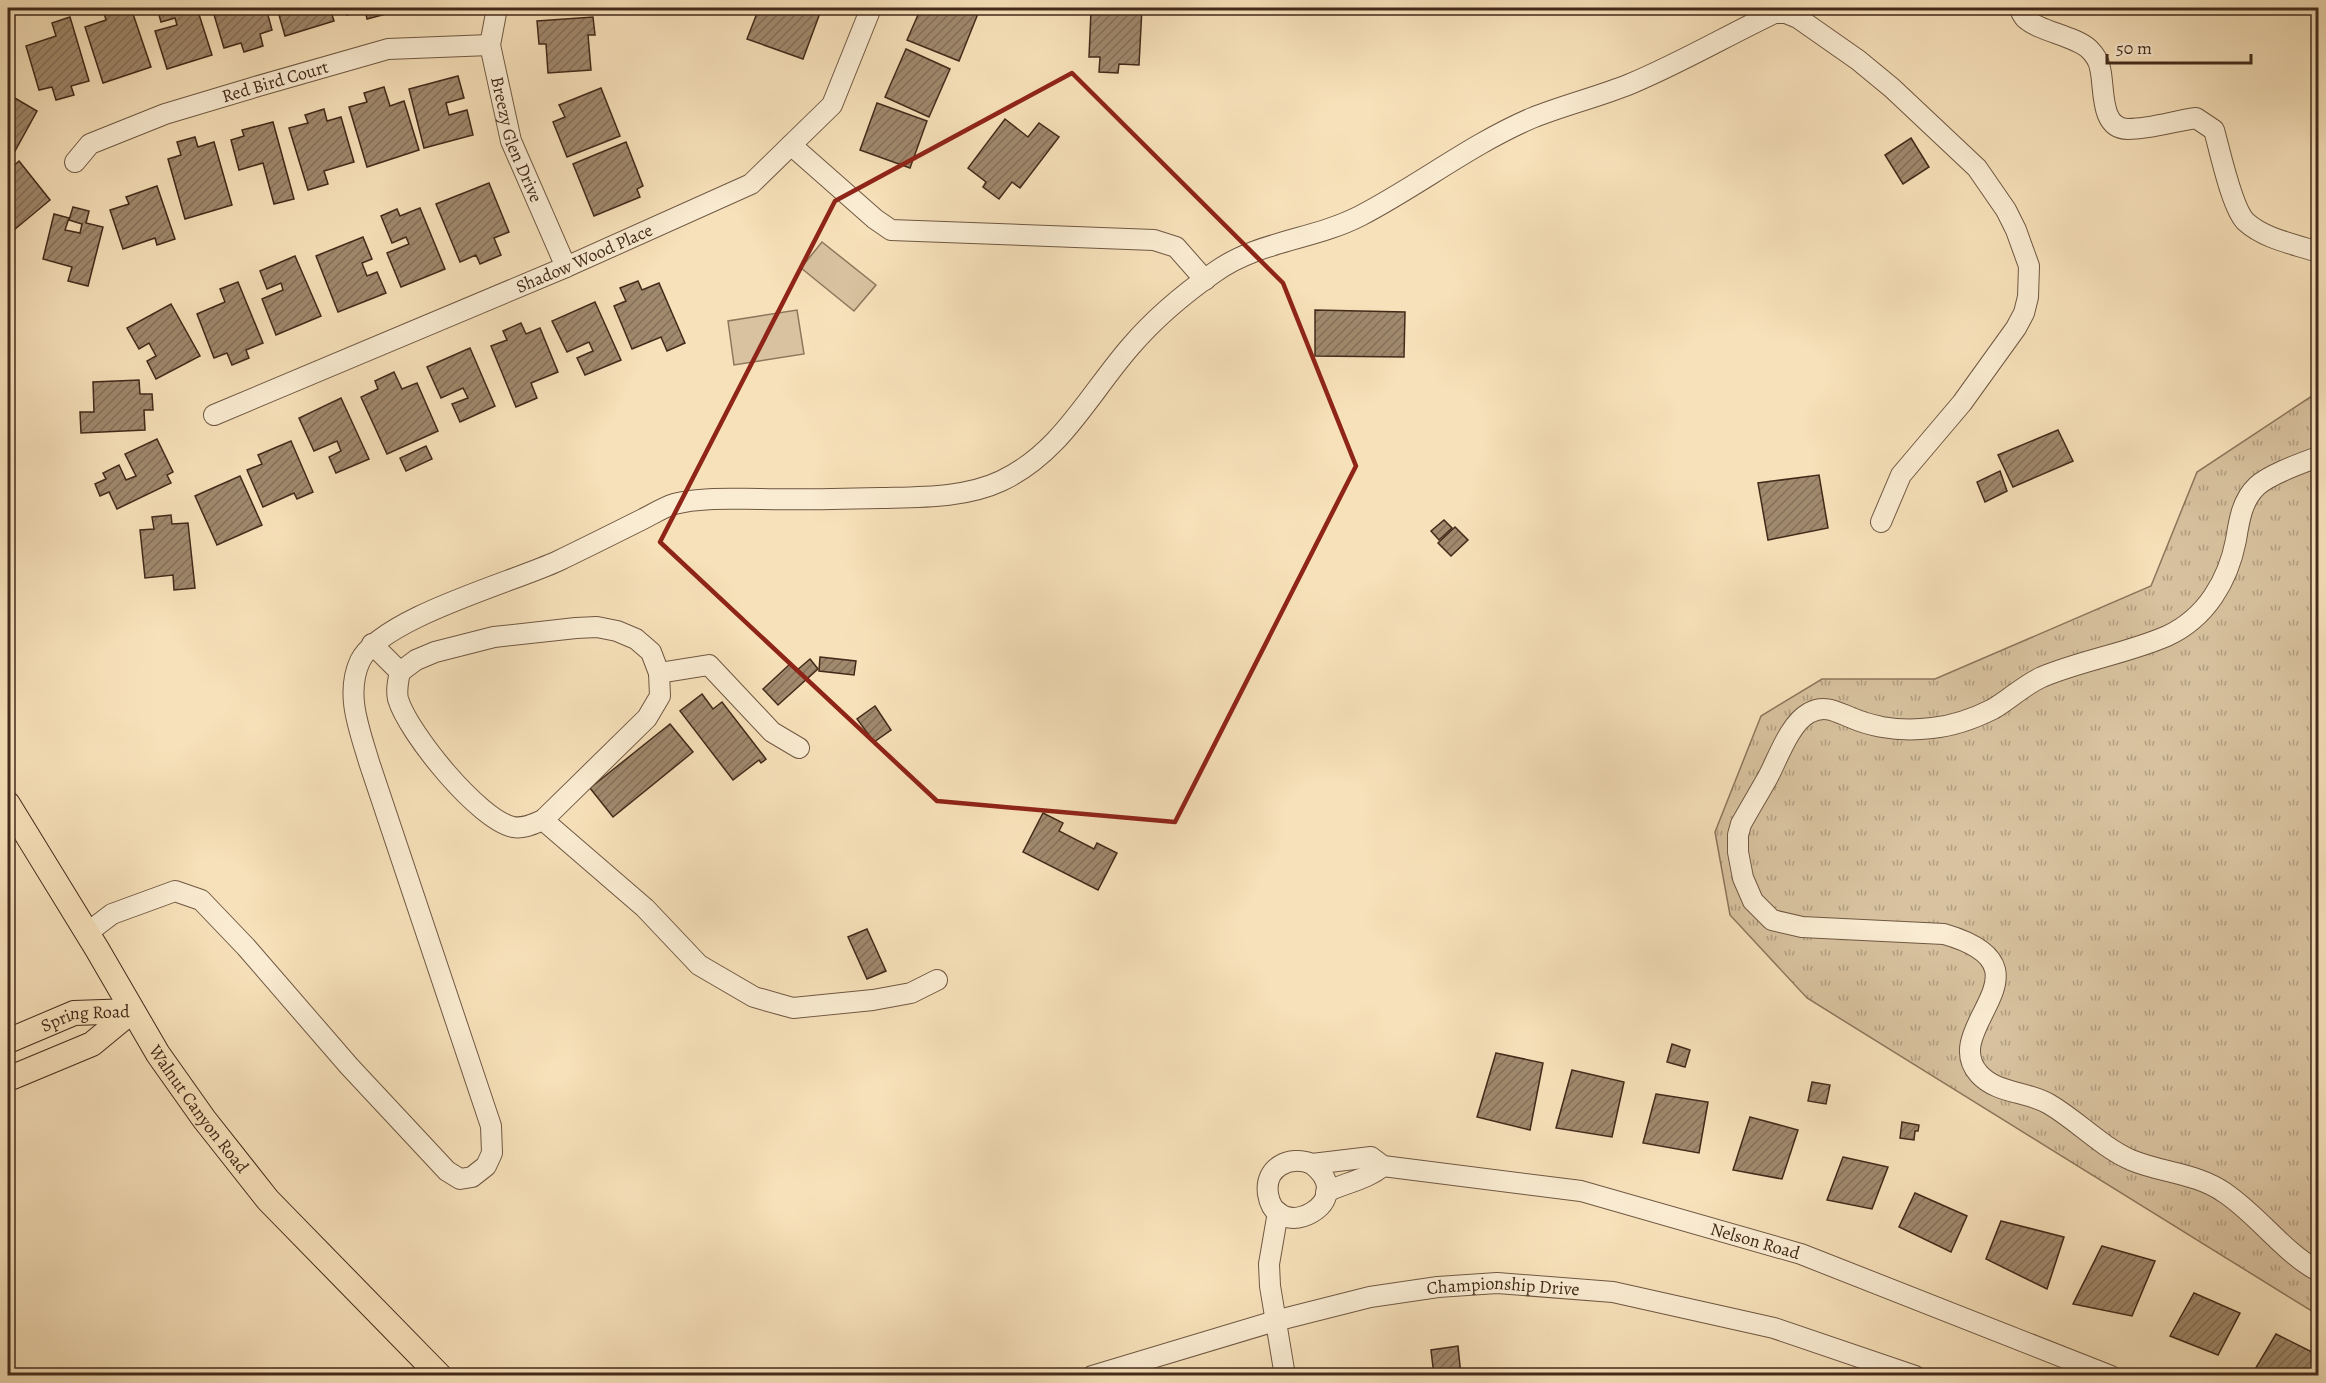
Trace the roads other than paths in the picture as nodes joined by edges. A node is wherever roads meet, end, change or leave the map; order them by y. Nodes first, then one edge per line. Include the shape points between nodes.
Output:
1 (497, 8) edge
2 (872, 8) edge
3 (2019, 8) edge
4 (1780, 10) edge
5 (490, 45) junction
6 (791, 145) junction
7 (75, 162) dead end
8 (2319, 252) edge
9 (566, 267) junction
10 (1205, 280) junction
11 (214, 414) dead end
12 (2319, 457) edge
13 (1881, 522) dead end
14 (372, 645) junction
15 (400, 672) junction
16 (659, 673) junction
17 (799, 748) dead end
18 (8, 804) edge
19 (543, 820) junction
20 (87, 933) junction
21 (937, 980) dead end
22 (132, 1011) junction
23 (8, 1041) edge
24 (8, 1079) edge
25 (1312, 1164) junction
26 (1383, 1166) junction
27 (1326, 1192) junction
28 (1278, 1212) junction
29 (2319, 1271) edge
30 (1275, 1322) junction
31 (440, 1376) edge
32 (1092, 1376) edge
33 (1285, 1376) edge
34 (1915, 1376) edge
35 (2111, 1376) edge

1 - 5 street, Breezy Glen Drive
2 - 6 street, Shadow Wood Place via 832,105
3 - 8 street via 2026,20 2087,47 2097,58 2105,108 2120,127 2140,129 2196,118 2205,122 2214,130 2236,207 2245,221 2267,236
4 - 10 street via 1634,82 1533,118 1347,222 1237,258
4 - 13 street via 1858,60 1977,168 2006,210 2029,266 2028,297 2016,328 1962,403 1901,475
5 - 7 street, Red Bird Court via 388,49 165,114 90,144
5 - 9 street, Breezy Glen Drive via 511,141
6 - 9 street, Shadow Wood Place via 751,184
6 - 10 street via 891,230 1154,240 1176,247
9 - 11 street, Shadow Wood Place
10 - 14 street via 1164,312 1131,346 1047,451 996,483 969,491 918,497 721,499 673,504 554,563 466,596 396,629
12 - 29 street via 2256,487 2243,508 2230,560 2214,597 2198,615 2171,634 2043,677 1993,708 1934,728 1894,729 1830,709 1808,713 1785,742 1741,824 1737,852 1753,901 1772,920 1802,927 1944,934 1966,940 1982,950 1996,975 1993,993 1971,1043 1973,1063 1981,1076 1995,1087 2046,1102 2102,1144 2130,1159 2204,1181 2226,1193 2287,1250
14 - 15 street
14 - 20 street via 354,678 355,712 491,1126 492,1153 486,1166 472,1177 460,1179 447,1171 201,900 175,891 112,914
15 - 16 street via 435,652 494,637 597,627 636,639 651,652
15 - 19 street via 398,699 435,762 498,822 527,827
16 - 17 street via 709,665 772,732
16 - 19 street via 660,696 647,718
18 - 20 main road, Walnut Canyon Road
19 - 21 street via 645,908 699,965 754,997 793,1008 911,993
20 - 22 main road, Walnut Canyon Road
22 - 23 main road, Spring Road via 74,1013
22 - 24 main road, Spring Road via 92,1044
22 - 31 main road, Walnut Canyon Road via 204,1119 268,1200
25 - 26 street, Nelson Road via 1371,1157
25 - 27 street via 1323,1175
25 - 28 street, Nelson Road via 1293,1160 1270,1177 1268,1196
26 - 27 street via 1373,1174
26 - 35 street, Nelson Road via 1581,1191 1801,1254
27 - 28 street via 1320,1208 1305,1217
28 - 30 street, Nelson Road via 1269,1264
30 - 32 street, Championship Drive
30 - 33 street, Nelson Road
30 - 34 street, Championship Drive via 1370,1298 1438,1287 1497,1283 1613,1292 1774,1328

